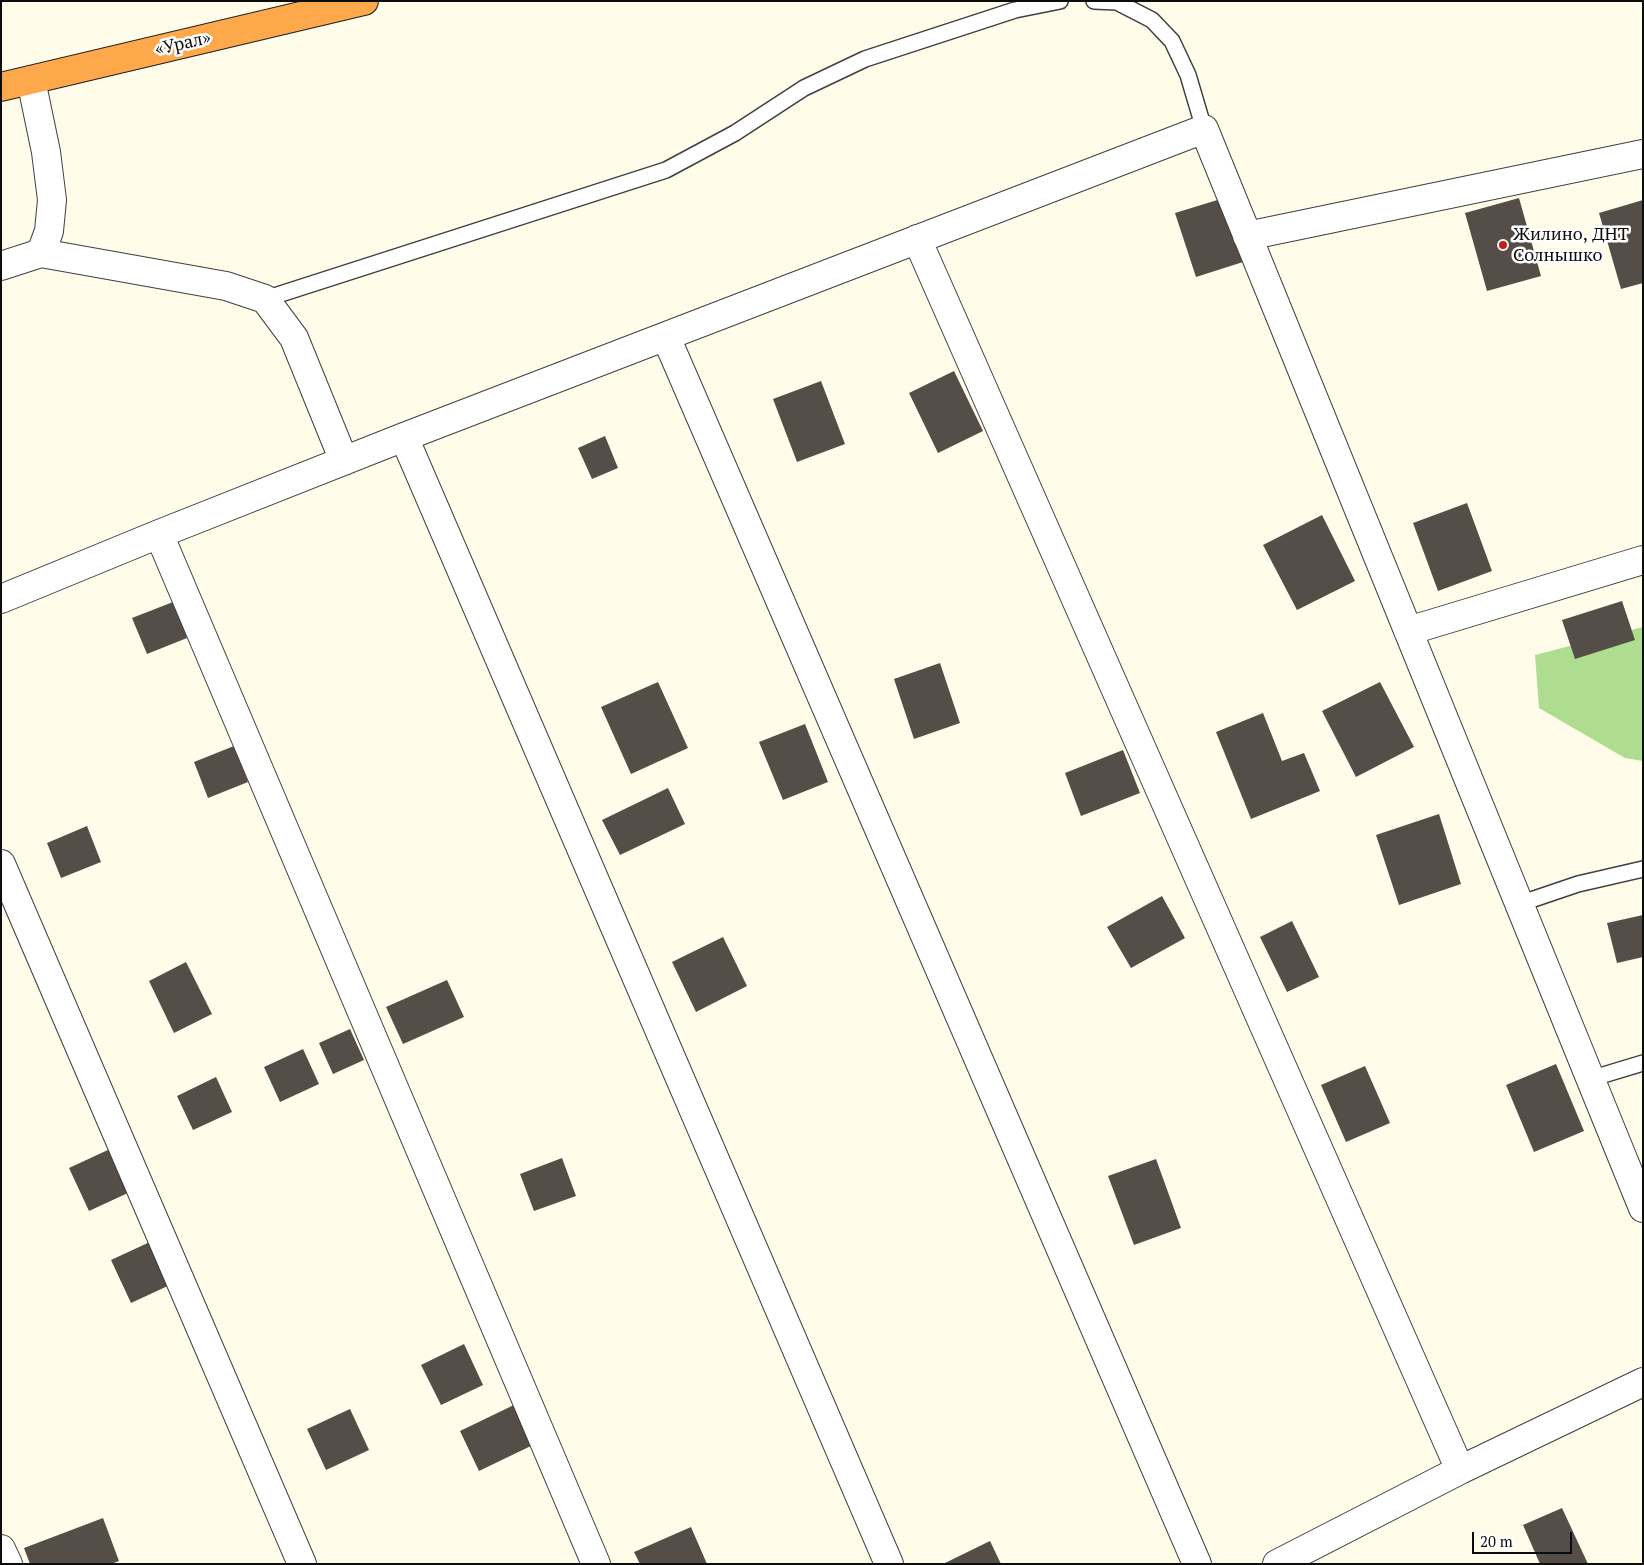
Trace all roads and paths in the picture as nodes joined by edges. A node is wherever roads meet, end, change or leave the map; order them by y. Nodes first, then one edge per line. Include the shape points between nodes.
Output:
1 (364, 1) edge
2 (1060, 1) edge
3 (1094, 1) edge
4 (31, 80) junction
5 (1, 87) edge
6 (1204, 129) junction
7 (1643, 154) edge
8 (1247, 236) junction
9 (917, 239) junction
10 (41, 254) junction
11 (1, 266) edge
12 (264, 299) junction
13 (666, 337) junction
14 (404, 437) junction
15 (344, 461) junction
16 (159, 534) junction
17 (1643, 560) edge
18 (1, 599) edge
19 (1408, 631) junction
20 (1, 864) edge
21 (1643, 869) edge
22 (1519, 904) junction
23 (1643, 1063) edge
24 (1590, 1079) junction
25 (1643, 1208) edge
26 (1643, 1382) edge
27 (1460, 1470) junction
28 (1, 1549) edge
29 (8, 1564) edge
30 (302, 1564) edge
31 (596, 1564) edge
32 (889, 1564) edge
33 (1197, 1564) edge
34 (1277, 1564) edge

1 - 4 highway, «Урал»
2 - 12 lane via 1015,10 865,59 804,88 735,133 666,170
3 - 6 lane via 1117,2 1152,20 1172,41 1188,75
4 - 5 highway, «Урал»
4 - 10 street via 52,200 49,231
6 - 8 street
6 - 9 street
7 - 8 street
8 - 19 street
9 - 13 street
9 - 27 street
10 - 11 street
10 - 12 street via 226,286
12 - 15 street via 294,338
13 - 14 street
13 - 33 street
14 - 15 street
14 - 32 street
15 - 16 street
16 - 18 street
16 - 31 street
17 - 19 street
19 - 22 street
20 - 30 street
21 - 22 lane via 1578,884
22 - 24 street
23 - 24 lane
24 - 25 street
26 - 27 street
27 - 34 street
28 - 29 street

